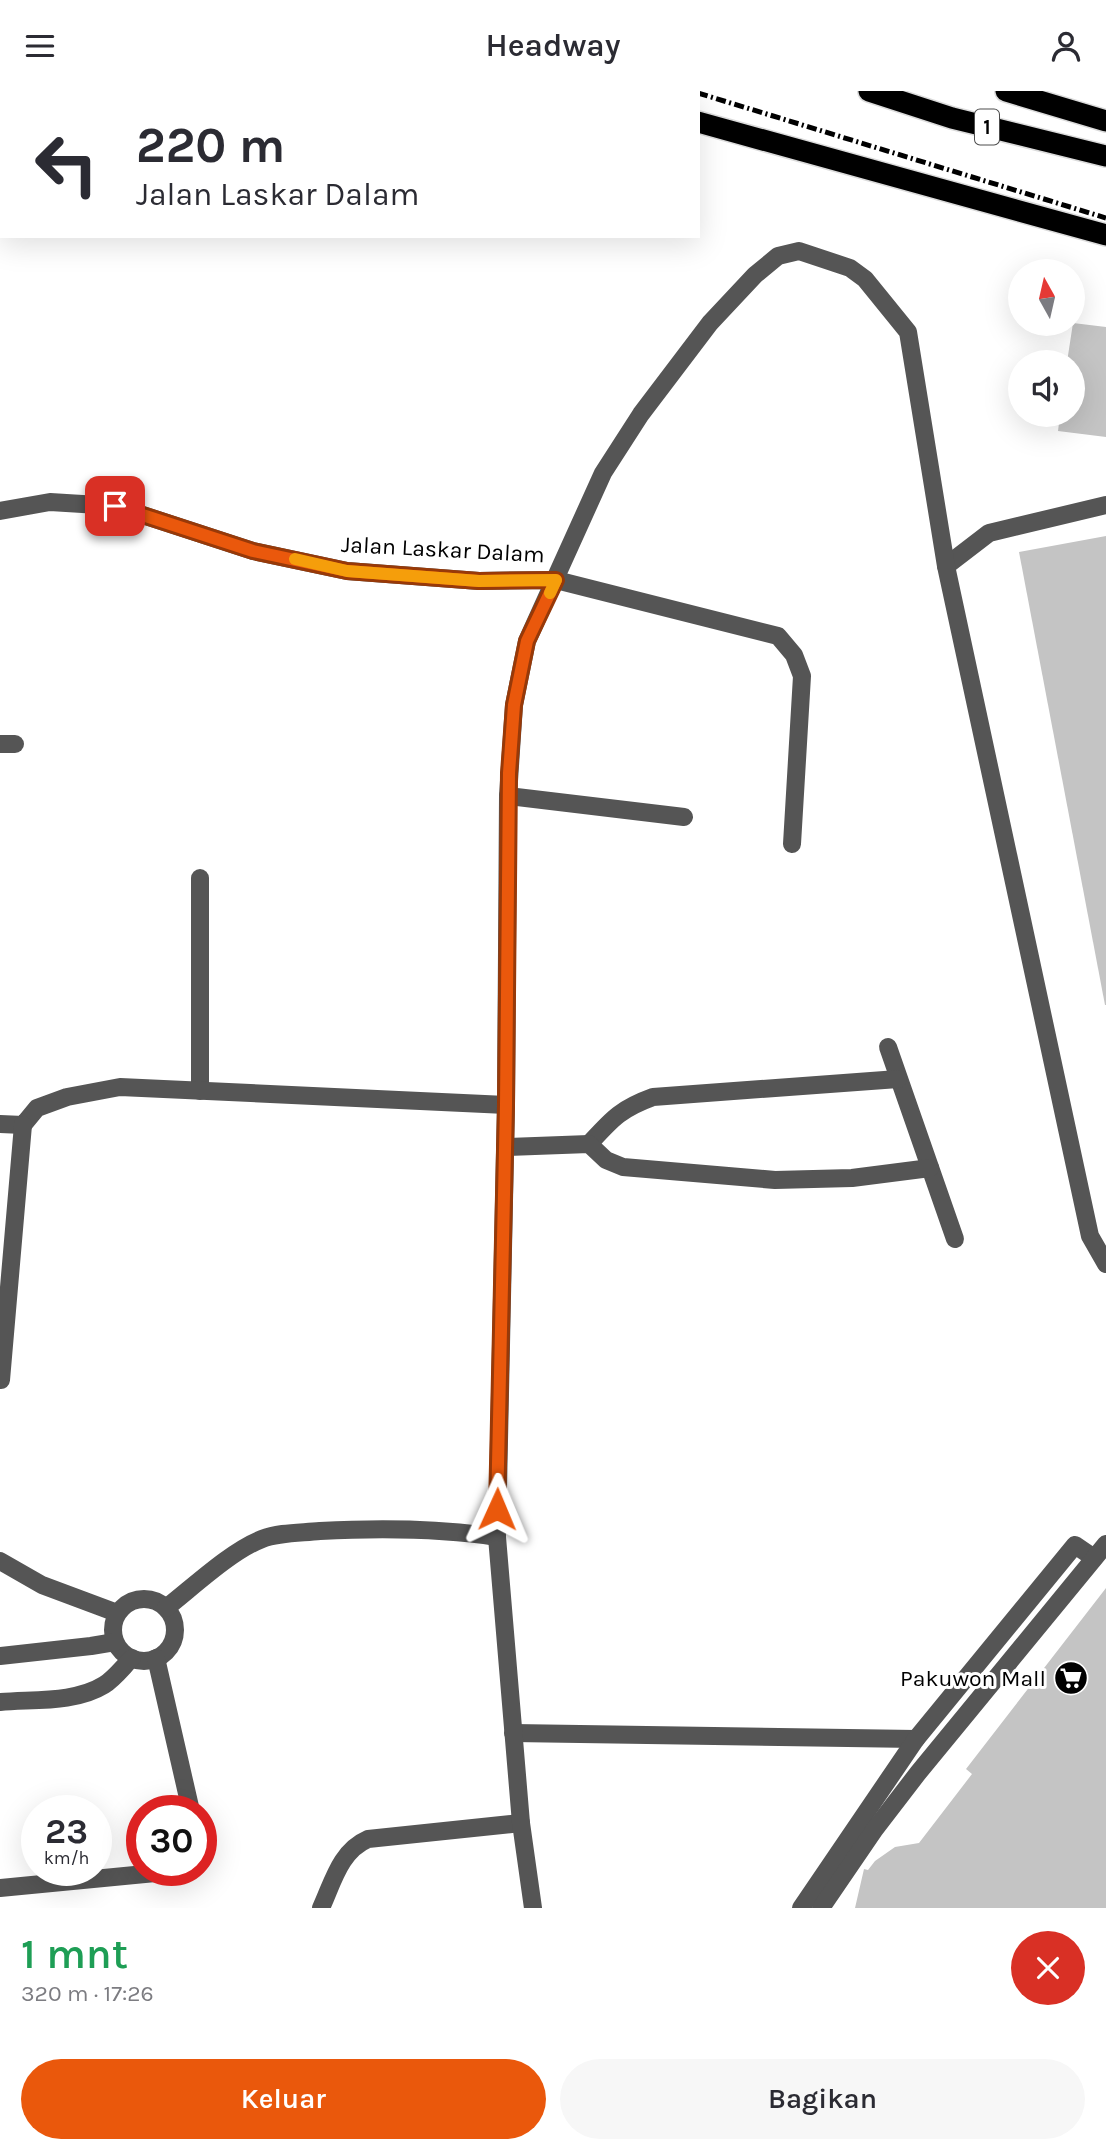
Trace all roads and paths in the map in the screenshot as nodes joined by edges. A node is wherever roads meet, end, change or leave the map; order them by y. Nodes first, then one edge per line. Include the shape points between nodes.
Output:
1 (869, 91) edge
2 (1006, 91) edge
3 (1106, 121) edge
4 (700, 123) edge
5 (1106, 156) edge
6 (1106, 235) edge
7 (1106, 505) edge
8 (0, 511) edge
9 (946, 566) junction
10 (556, 580) junction
11 (508, 796) junction
12 (684, 817) dead end
13 (792, 844) dead end
14 (200, 878) dead end
15 (888, 1047) dead end
16 (898, 1079) junction
17 (200, 1091) junction
18 (506, 1105) junction
19 (0, 1124) edge
20 (23, 1125) junction
21 (589, 1145) junction
22 (505, 1147) junction
23 (930, 1168) junction
24 (956, 1239) dead end
25 (1106, 1264) edge
26 (1, 1380) edge
27 (496, 1537) junction
28 (1106, 1544) edge
29 (1094, 1558) junction
30 (0, 1561) edge
31 (166, 1608) junction
32 (117, 1613) junction
33 (116, 1641) junction
34 (0, 1656) edge
35 (132, 1658) junction
36 (156, 1658) junction
37 (0, 1702) edge
38 (513, 1733) junction
39 (916, 1739) junction
40 (187, 1795) edge
41 (521, 1823) junction
42 (126, 1876) edge
43 (0, 1888) edge
44 (321, 1908) edge
45 (533, 1908) edge
46 (801, 1908) edge
47 (821, 1908) edge

1 - 5 highway, 1 via 952,118
2 - 3 highway, 1
4 - 6 highway
7 - 9 street via 989,533
8 - 10 street, Jalan Laskar Dalam via 50,502 115,506 253,551 347,571 479,581
9 - 10 street via 908,332 865,279 850,268 799,251 778,256 755,275 710,323 641,414 603,473
9 - 25 street via 1090,1235
10 - 11 street via 527,641 514,705
10 - 13 street, Jalan Laskar Dalam via 778,636 794,655 802,676
11 - 12 street
11 - 18 street
14 - 17 street
15 - 16 street
16 - 21 street via 653,1097 613,1117
16 - 23 street
17 - 18 street
17 - 20 street via 120,1087 67,1097 37,1108
18 - 22 street
19 - 20 street
20 - 26 street
21 - 22 street
21 - 23 street via 623,1167 775,1180 852,1178
22 - 27 street
23 - 24 street
27 - 31 street via 364,1528 282,1534 243,1549
27 - 38 street
28 - 29 street
29 - 39 street via 1075,1545
29 - 47 street via 918,1773
30 - 32 street via 42,1585
31 - 32 street via 144,1599 132,1601
31 - 36 street via 175,1629 173,1641
32 - 33 street
33 - 34 street
33 - 35 street
35 - 36 street
35 - 37 street via 106,1685 92,1691
36 - 40 street
38 - 39 street
38 - 41 street
39 - 46 street
41 - 44 street via 355,1844
41 - 45 street
42 - 43 street

